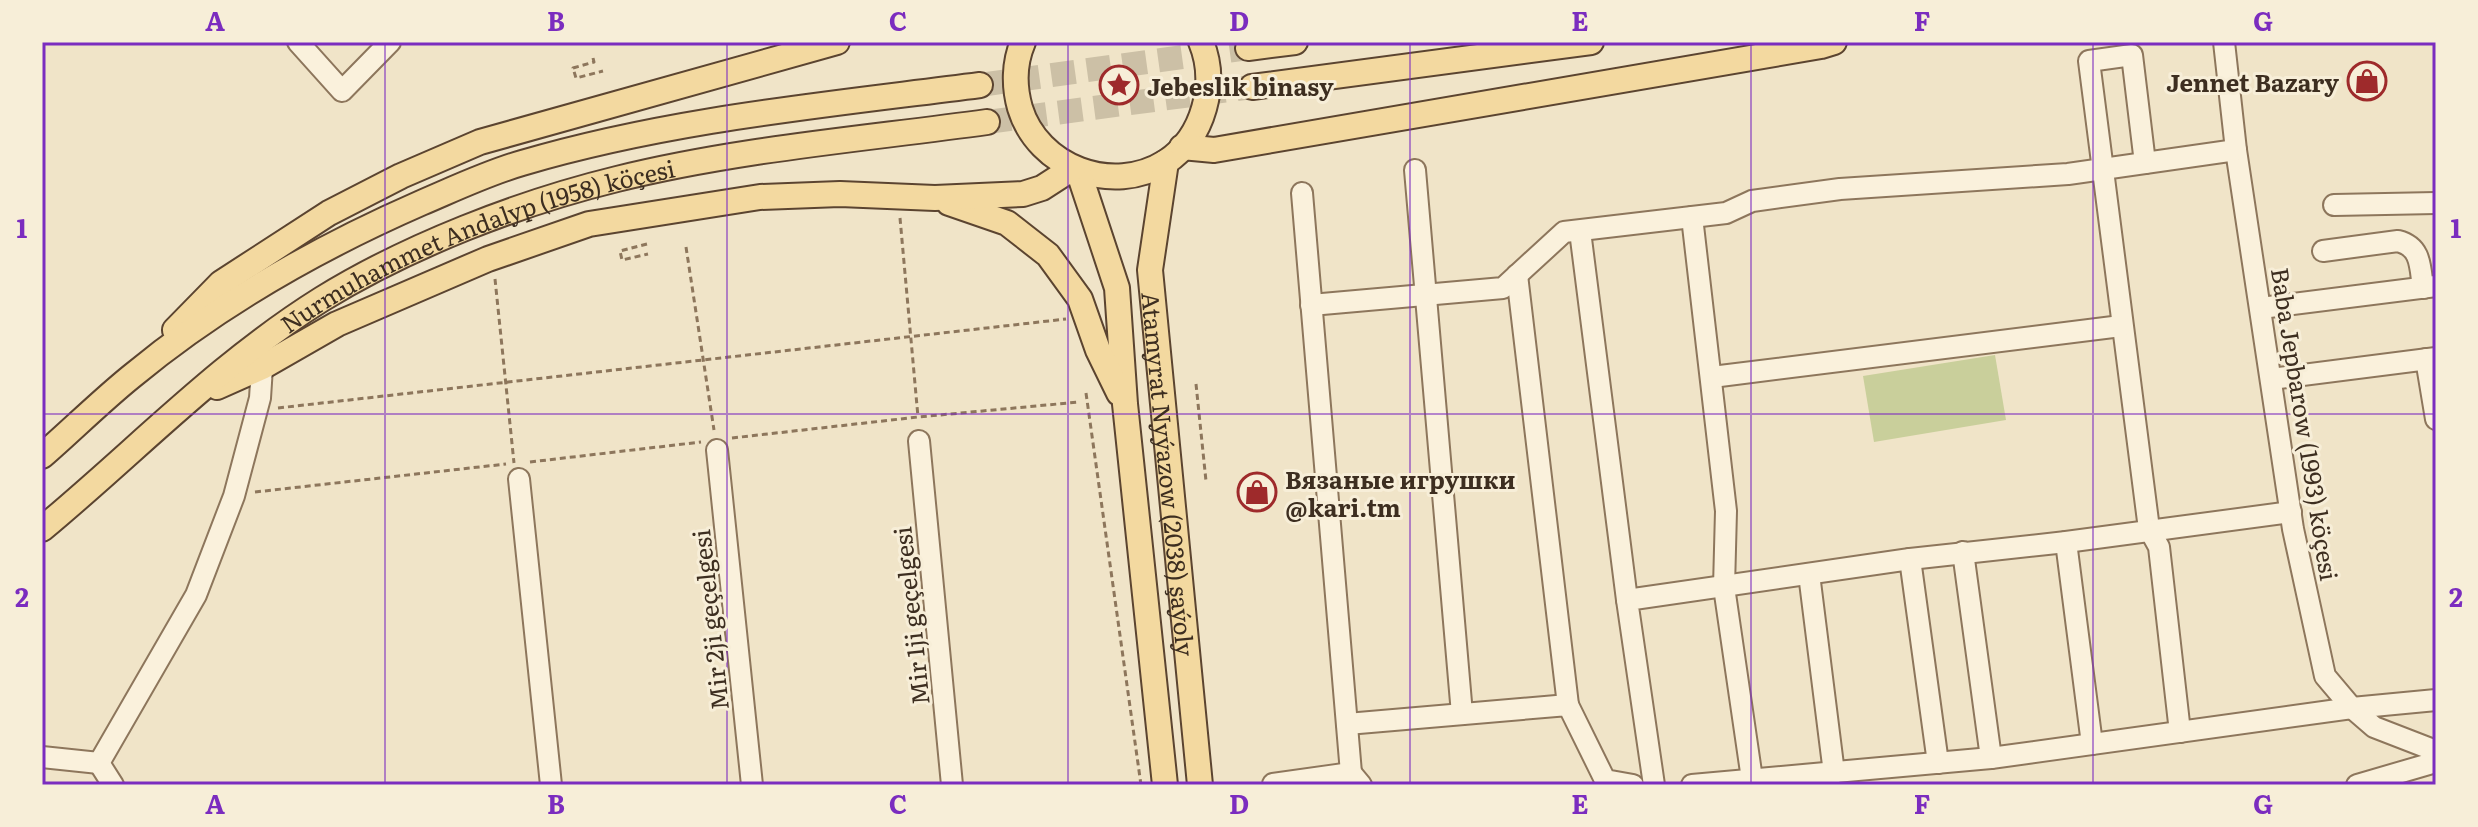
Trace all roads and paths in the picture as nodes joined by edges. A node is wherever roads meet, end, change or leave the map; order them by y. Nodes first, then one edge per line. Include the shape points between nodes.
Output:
1 (298, 42) edge
2 (837, 42) edge
3 (1023, 42) edge
4 (1201, 42) edge
5 (1295, 42) edge
6 (1591, 42) edge
7 (1834, 42) edge
8 (2224, 42) edge
9 (384, 44) edge
10 (1248, 48) dead end
11 (593, 58) dead end
12 (603, 71) dead end
13 (980, 85) tunnel mouth
14 (1252, 87) tunnel mouth
15 (987, 122) tunnel mouth
16 (2236, 150) junction
17 (1174, 155) junction
18 (2145, 163) junction
19 (1075, 169) junction
20 (2102, 169) junction
21 (1415, 170) dead end
22 (1302, 193) dead end
23 (935, 198) junction
24 (2436, 203) edge
25 (2334, 205) dead end
26 (899, 214) dead end
27 (1692, 217) junction
28 (1580, 231) junction
29 (647, 244) dead end
30 (686, 247) dead end
31 (2323, 251) dead end
32 (648, 254) dead end
33 (495, 275) dead end
34 (1517, 275) junction
35 (2429, 287) edge
36 (1425, 296) junction
37 (1311, 305) junction
38 (2261, 308) junction
39 (1069, 318) dead end
40 (2121, 326) junction
41 (911, 334) junction
42 (2431, 358) edge
43 (705, 359) junction
44 (262, 367) junction
45 (132, 375) junction
46 (1712, 377) junction
47 (2271, 379) junction
48 (505, 383) junction
49 (1196, 384) dead end
50 (1086, 393) dead end
51 (279, 396) dead end
52 (185, 401) junction
53 (1079, 402) dead end
54 (1125, 404) junction
55 (918, 417) junction
56 (2436, 419) edge
57 (919, 441) joint
58 (716, 445) junction
59 (42, 456) edge
60 (521, 468) junction
61 (1206, 481) dead end
62 (255, 492) dead end
63 (2291, 512) junction
64 (42, 529) edge
65 (2149, 529) junction
66 (2066, 542) junction
67 (1963, 552) junction
68 (1910, 559) junction
69 (1809, 574) junction
70 (1724, 587) junction
71 (1627, 600) junction
72 (2436, 700) edge
73 (1568, 705) junction
74 (2352, 708) junction
75 (1462, 714) junction
76 (1347, 724) junction
77 (2180, 732) junction
78 (2092, 744) junction
79 (2436, 751) edge
80 (42, 757) edge
81 (1991, 758) junction
82 (2436, 762) edge
83 (99, 763) junction
84 (1938, 763) junction
85 (1834, 773) junction
86 (1900, 776) edge
87 (1356, 779) edge
88 (1752, 779) junction
89 (1273, 784) edge
90 (113, 785) edge
91 (551, 785) edge
92 (752, 785) edge
93 (952, 785) edge
94 (1141, 785) edge
95 (1165, 785) edge
96 (1200, 785) edge
97 (1633, 785) edge
98 (1654, 785) edge
99 (1692, 785) edge
100 (2357, 785) edge

1 - 9 street via 342,91
2 - 45 main road via 480,142 401,176 329,213 221,283
3 - 19 main road via 1016,73 1024,119 1053,156
4 - 17 main road via 1208,66 1206,106
5 - 10 main road
6 - 14 main road
7 - 17 main road
8 - 16 street, Baba Jepbarow (1993) köçesi
11 - 12 path via 594,62 573,68 576,78
13 - 45 main road, Nurmuhammet Andalyp (1958) köçesi via 750,114 519,164 366,227 260,284
15 - 52 main road, Nurmuhammet Andalyp (1958) köçesi via 676,167 533,204 386,264 322,299
16 - 18 street
16 - 38 street, Baba Jepbarow (1993) köçesi
17 - 19 main road via 1140,173 1119,177
17 - 96 main road, Atamyrat Nyýazow (2038) şaýoly via 1150,270
18 - 20 street
18 - 20 street via 2132,55 2089,61
19 - 23 main road via 1023,194
19 - 54 main road, Atamyrat Nyýazow (2038) şaýoly via 1117,288
20 - 27 street via 1840,189 1752,201 1726,213
20 - 40 street
21 - 36 street
22 - 37 street
23 - 44 main road via 760,197 589,224 488,259 337,324
23 - 54 main road via 1007,223 1048,255 1080,299
24 - 25 street
26 - 41 path
27 - 28 street
27 - 46 street
28 - 34 street via 1564,232
28 - 71 street
29 - 32 path via 620,251 622,260
30 - 43 path
31 - 35 street via 2406,243 2417,252
33 - 48 path
34 - 36 street via 1503,288
34 - 73 street
35 - 38 street
36 - 37 street
36 - 75 street
37 - 76 street
38 - 47 street, Baba Jepbarow (1993) köçesi
39 - 41 path
40 - 46 street
40 - 65 street
41 - 43 path
41 - 55 path
42 - 47 street
42 - 56 street
43 - 48 path
43 - 58 path
44 - 52 main road
44 - 83 street via 260,398 234,496 196,595
45 - 59 main road, Nurmuhammet Andalyp (1958) köçesi
46 - 70 street via 1726,511
47 - 63 street, Baba Jepbarow (1993) köçesi
48 - 51 path via 274,409
48 - 60 path
49 - 61 path
50 - 94 path
52 - 64 main road, Nurmuhammet Andalyp (1958) köçesi
53 - 55 path
54 - 95 main road, Atamyrat Nyýazow (2038) şaýoly
55 - 57 path
55 - 58 path
57 - 93 street, Mir 1ji geçelgesi
58 - 60 path
58 - 92 street, Mir 2ji geçelgesi
60 - 62 path
60 - 91 street
63 - 65 street
63 - 74 street, Baba Jepbarow (1993) köçesi via 2325,676
65 - 66 street
65 - 77 street via 2159,547
66 - 67 street
66 - 78 street
67 - 68 street
67 - 81 street
68 - 69 street
68 - 84 street
69 - 70 street
69 - 85 street
70 - 71 street
70 - 88 street
71 - 98 street
72 - 74 street
73 - 75 street
73 - 97 street via 1605,780
74 - 77 street
74 - 79 street, Baba Jepbarow (1993) köçesi via 2374,727
75 - 76 street
76 - 87 street
77 - 78 street
78 - 81 street
80 - 83 street
81 - 84 street
82 - 100 street
83 - 90 street
84 - 86 street
85 - 86 street
85 - 88 street
87 - 89 street
88 - 99 street

